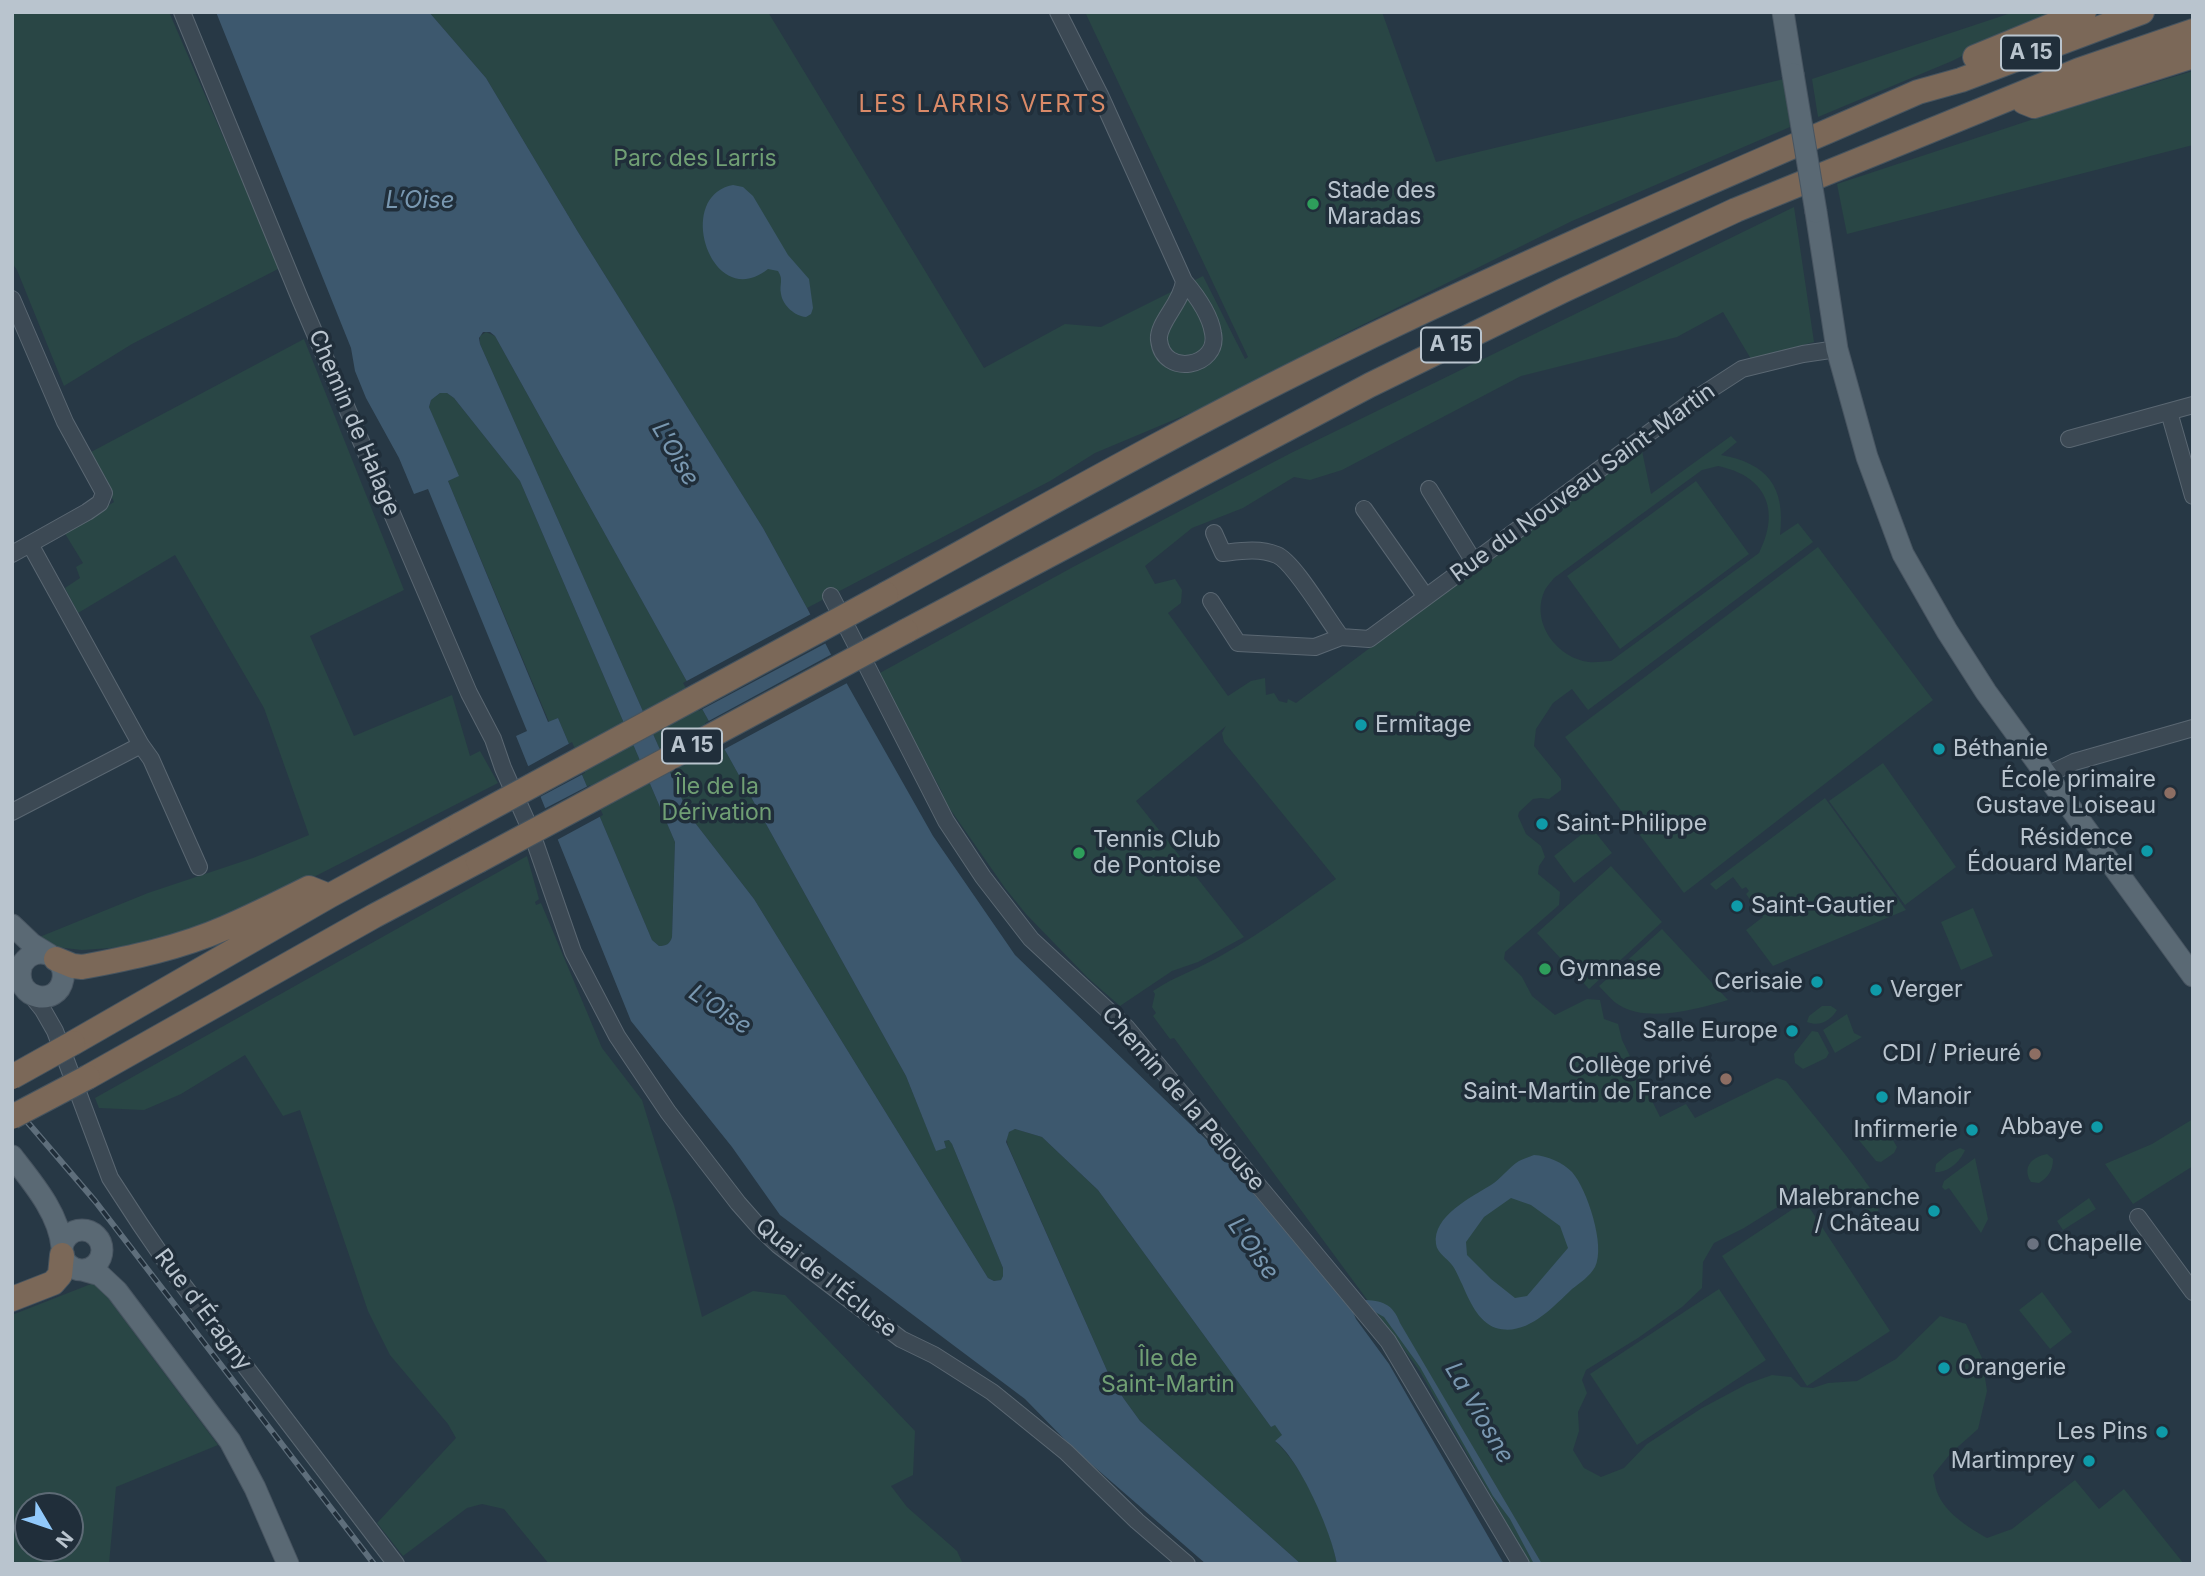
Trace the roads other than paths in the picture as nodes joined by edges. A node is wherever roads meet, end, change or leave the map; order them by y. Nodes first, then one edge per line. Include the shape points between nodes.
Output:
1 (182, 12) edge
2 (1058, 12) edge
3 (1775, 12) edge
4 (1783, 12) edge
5 (2084, 12) edge
6 (2142, 12) edge
7 (2193, 31) edge
8 (1788, 50) junction
9 (2193, 57) edge
10 (1918, 92) junction
11 (2013, 97) junction
12 (1184, 281) junction
13 (12, 299) edge
14 (1837, 349) junction
15 (2193, 405) edge
16 (2169, 412) junction
17 (2068, 439) dead end
18 (1429, 489) dead end
19 (2193, 496) edge
20 (1364, 509) dead end
21 (1214, 533) dead end
22 (30, 544) junction
23 (12, 554) edge
24 (1474, 562) junction
25 (831, 596) dead end
26 (1426, 597) junction
27 (1211, 601) dead end
28 (1341, 637) junction
29 (2193, 728) edge
30 (141, 745) junction
31 (2047, 775) junction
32 (12, 812) edge
33 (531, 831) joint
34 (199, 867) dead end
35 (329, 896) junction
36 (12, 925) edge
37 (12, 941) edge
38 (53, 957) junction
39 (2189, 962) edge
40 (18, 971) edge
41 (62, 984) junction
42 (24, 994) edge
43 (64, 1037) junction
44 (12, 1077) edge
45 (12, 1117) edge
46 (12, 1156) edge
47 (39, 1193) junction
48 (2138, 1217) dead end
49 (95, 1241) junction
50 (62, 1251) junction
51 (82, 1270) junction
52 (117, 1291) junction
53 (2193, 1292) edge
54 (12, 1299) edge
55 (288, 1564) edge
56 (396, 1564) edge
57 (1187, 1564) edge
58 (1521, 1564) edge

1 - 33 street, Chemin de Halage via 300,299
2 - 12 street
3 - 8 main road
4 - 8 main road
5 - 10 highway via 1969,60
6 - 10 highway, A 15
7 - 11 highway, A 15
8 - 14 main road, bridge
9 - 11 highway via 2034,106
10 - 35 highway, A 15, bridge via 1348,348 1137,456
11 - 45 highway, A 15, bridge via 1736,210 1345,398 374,916
12 - 12 street via 1159,338 1166,354 1183,365 1205,357 1214,336 1199,300
13 - 22 street via 65,422 103,493 100,503
14 - 24 street, Rue du Nouveau Saint-Martin via 1742,369
14 - 31 main road via 1867,457 1903,554 1967,665
15 - 16 street
16 - 17 street
16 - 19 street
18 - 24 street
20 - 26 street
21 - 28 street via 1223,553 1253,549 1279,555
22 - 23 street
22 - 30 street
24 - 26 street, Rue du Nouveau Saint-Martin
25 - 58 street, Chemin de la Pelouse via 946,821 983,877 1031,939 1126,1027 1388,1341
26 - 28 street, Rue du Nouveau Saint-Martin via 1369,639
27 - 28 street, Rue du Nouveau Saint-Martin via 1238,643 1315,647
29 - 31 street via 2074,762
30 - 32 street
30 - 34 street
31 - 39 main road
33 - 57 street, Quai de l'Écluse via 573,952 617,1036 668,1112 760,1228 901,1339 992,1392 1066,1452
35 - 38 highway via 309,888 225,928 142,955 82,967
35 - 43 highway, A 15
36 - 38 main road
37 - 40 main road via 18,951
38 - 40 main road via 33,955
38 - 41 main road via 62,969
40 - 42 main road
41 - 42 main road via 49,996
41 - 43 street, Rue d'Éragny via 55,1007
42 - 43 street, Rue d'Éragny
43 - 44 highway, A 15, bridge
43 - 56 street, Rue d'Éragny via 110,1178 146,1234
46 - 47 main road
47 - 49 main road
47 - 50 main road
48 - 53 street
49 - 50 main road via 81,1230 73,1232
49 - 51 main road via 100,1257
49 - 52 main road
50 - 51 main road via 65,1262
50 - 54 highway via 56,1281
51 - 52 main road via 97,1273
52 - 55 main road via 230,1441

